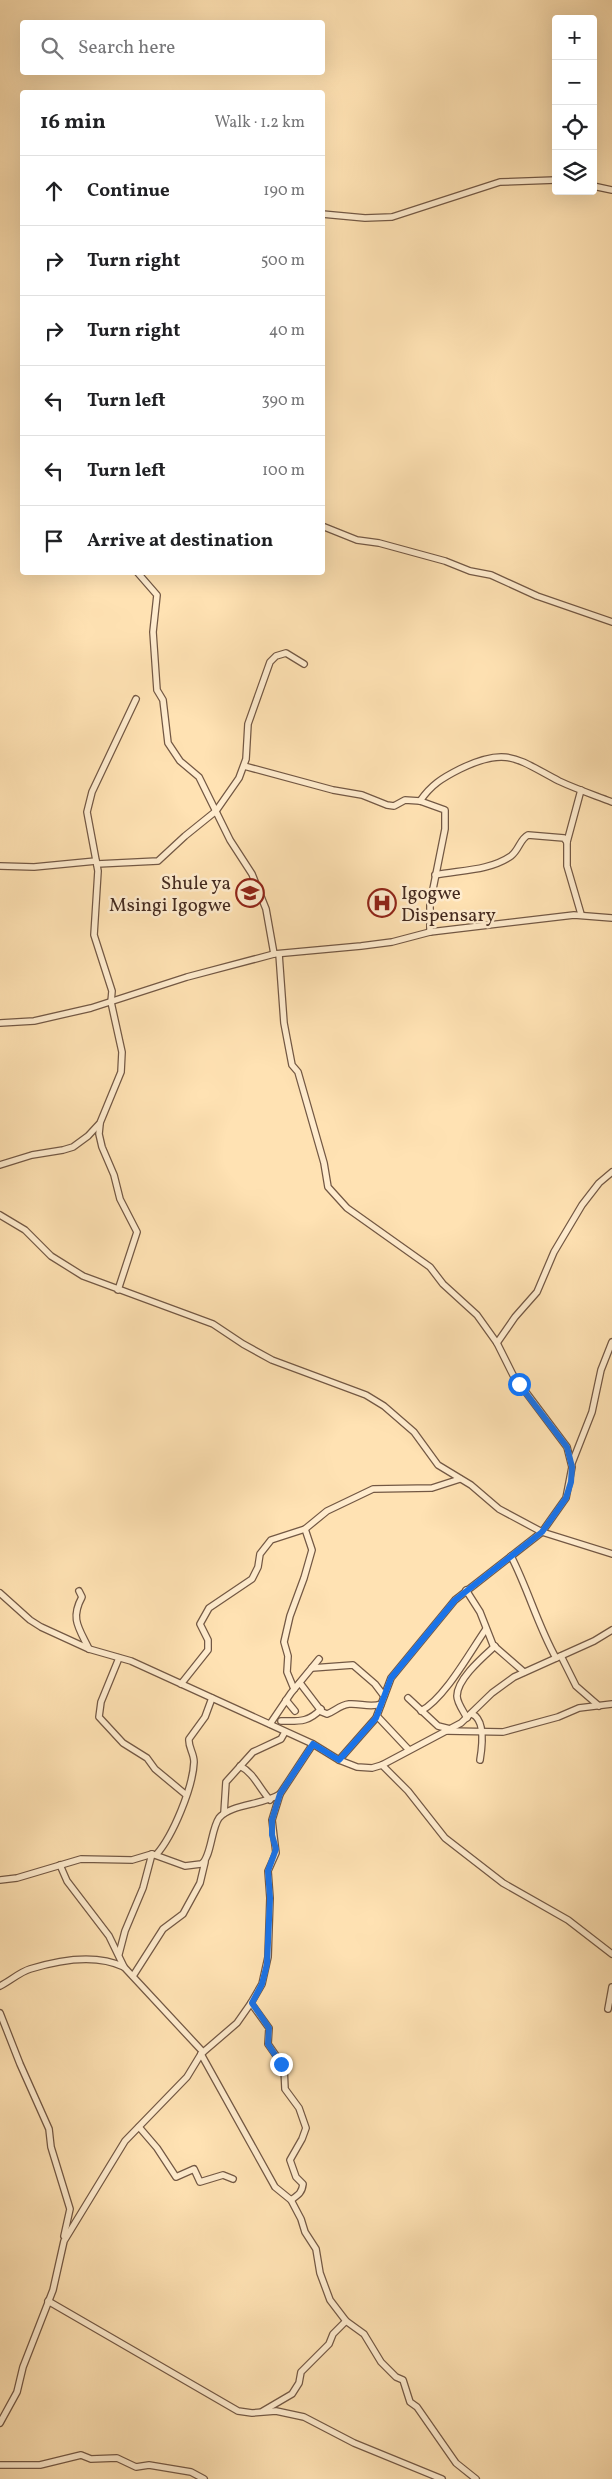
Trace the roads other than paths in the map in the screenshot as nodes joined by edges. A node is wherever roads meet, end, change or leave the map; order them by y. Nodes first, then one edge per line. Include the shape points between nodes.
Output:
1 (552, 180) edge
2 (597, 187) edge
3 (612, 190) edge
4 (325, 214) edge
5 (325, 527) edge
6 (140, 575) edge
7 (612, 622) edge
8 (304, 664) dead end
9 (136, 698) dead end
10 (244, 766) junction
11 (581, 790) junction
12 (420, 801) junction
13 (612, 802) edge
14 (216, 811) junction
15 (567, 842) junction
16 (96, 862) junction
17 (0, 866) edge
18 (434, 875) junction
19 (581, 914) junction
20 (612, 918) edge
21 (430, 932) junction
22 (277, 954) junction
23 (111, 1002) junction
24 (0, 1023) edge
25 (100, 1123) junction
26 (0, 1165) edge
27 (612, 1172) edge
28 (0, 1215) edge
29 (118, 1290) junction
30 (612, 1342) edge
31 (497, 1343) junction
32 (572, 1463) junction
33 (460, 1479) junction
34 (304, 1529) junction
35 (542, 1532) junction
36 (612, 1554) edge
37 (511, 1556) junction
38 (466, 1590) junction
39 (79, 1591) dead end
40 (0, 1593) edge
41 (486, 1630) junction
42 (612, 1630) edge
43 (495, 1646) junction
44 (89, 1649) junction
45 (559, 1657) junction
46 (119, 1658) junction
47 (319, 1659) dead end
48 (312, 1668) junction
49 (524, 1672) junction
50 (300, 1683) junction
51 (181, 1684) junction
52 (294, 1689) junction
53 (384, 1696) junction
54 (212, 1698) junction
55 (408, 1698) dead end
56 (286, 1700) junction
57 (381, 1704) junction
58 (612, 1704) edge
59 (599, 1706) junction
60 (321, 1710) junction
61 (295, 1711) dead end
62 (422, 1711) junction
63 (277, 1713) junction
64 (377, 1716) junction
65 (472, 1716) junction
66 (281, 1721) junction
67 (270, 1724) junction
68 (448, 1730) junction
69 (284, 1732) junction
70 (481, 1733) junction
71 (313, 1744) junction
72 (408, 1749) junction
73 (339, 1760) junction
74 (480, 1760) dead end
75 (382, 1765) junction
76 (240, 1766) junction
77 (185, 1794) junction
78 (280, 1794) junction
79 (270, 1800) junction
80 (224, 1813) junction
81 (154, 1854) junction
82 (205, 1862) junction
83 (60, 1865) junction
84 (0, 1880) edge
85 (119, 1954) junction
86 (612, 1954) edge
87 (124, 1967) junction
88 (132, 1976) junction
89 (1, 1985) edge
90 (612, 1987) edge
91 (252, 2003) junction
92 (608, 2009) dead end
93 (0, 2013) edge
94 (202, 2053) junction
95 (139, 2127) junction
96 (233, 2179) dead end
97 (291, 2200) junction
98 (64, 2241) junction
99 (48, 2302) junction
100 (346, 2321) junction
101 (261, 2412) junction
102 (0, 2424) edge
103 (0, 2465) edge
104 (204, 2479) edge
105 (442, 2479) edge
106 (476, 2479) edge

1 - 4 street via 500,182 392,217
2 - 3 street
5 - 7 street via 357,540 379,543 492,575 537,596
6 - 14 street via 157,595 153,632 157,690 162,700 168,743 180,761 199,777
8 - 10 street via 281,654 268,665 248,724
9 - 16 street via 88,802
10 - 12 street via 362,795 386,805 394,806 403,800
10 - 14 street
11 - 12 street via 518,759 497,756 478,760 439,779
11 - 13 street
11 - 15 street
12 - 18 street via 445,810 445,829
14 - 16 street via 158,861
14 - 22 street via 257,884
15 - 18 street via 561,838 528,835 515,852 503,860 477,869
15 - 19 street via 567,866
16 - 17 street via 18,868
16 - 23 street via 94,935 112,991
18 - 21 street
19 - 20 street
19 - 21 street
21 - 22 street via 392,942
22 - 23 street via 187,977
22 - 31 street via 292,1065 298,1072 328,1188 346,1208 430,1267 477,1316
23 - 24 street via 34,1021
23 - 25 street via 122,1066
25 - 26 street via 73,1147
25 - 29 street via 102,1147 120,1199 138,1232
27 - 31 street via 582,1205 554,1252 537,1292
28 - 29 street via 25,1230 61,1263
29 - 33 street via 213,1324 272,1360 366,1395 398,1417 438,1464
30 - 32 street via 601,1370 592,1412
31 - 32 street via 513,1376 567,1447
32 - 35 street via 566,1498
33 - 34 street via 432,1488 372,1489 327,1511
33 - 35 street via 471,1484 495,1507
34 - 51 street via 269,1541 260,1554 252,1579 206,1612 200,1624 208,1640 208,1650
34 - 52 street via 311,1544 310,1556 284,1642 288,1656 287,1672
35 - 36 street
35 - 37 street
37 - 38 street
37 - 45 street via 545,1639
38 - 41 street via 480,1612
38 - 53 street via 391,1678
39 - 44 street via 82,1597 76,1607 78,1626
40 - 44 street via 34,1623
41 - 43 street
41 - 62 street via 447,1686
42 - 45 street
43 - 49 street
43 - 65 street via 471,1669 458,1693 458,1700
44 - 46 street
45 - 49 street
45 - 59 street via 576,1686
46 - 51 street
46 - 77 street via 101,1702 99,1717 123,1743 147,1758
47 - 48 street
48 - 50 street
48 - 53 street via 353,1665
49 - 65 street via 503,1685
50 - 52 street
50 - 60 street
51 - 54 street
52 - 56 street
53 - 57 street
54 - 67 street
54 - 77 street via 205,1717 189,1739 194,1762
55 - 62 street
56 - 61 street
56 - 63 street
57 - 60 street via 348,1704 327,1714
57 - 64 street
58 - 59 street
59 - 70 street via 579,1708 503,1732
60 - 66 street via 302,1722
62 - 68 street via 438,1726
63 - 66 street
63 - 67 street
64 - 72 street
64 - 73 street
65 - 68 street
65 - 70 street
66 - 69 street
67 - 69 street
68 - 70 street
68 - 72 street
69 - 71 street
69 - 76 street via 281,1739 252,1752
70 - 74 street
71 - 73 street
71 - 78 street
72 - 75 street
73 - 75 street via 363,1769
75 - 86 street via 408,1791 445,1838 503,1883 568,1920
76 - 79 street via 252,1773
76 - 80 street via 225,1785
77 - 81 street via 169,1837
78 - 79 street
78 - 91 street via 271,1827 276,1853 268,1871 267,1964 262,1984
79 - 80 street
80 - 82 street via 212,1833
81 - 82 street via 185,1866
81 - 83 street via 132,1860 81,1859
81 - 85 street
82 - 88 street via 200,1883 182,1914 162,1929
83 - 84 street
83 - 85 street via 66,1882 99,1921
85 - 87 street
87 - 88 street
87 - 89 street via 99,1960 61,1960 28,1970
88 - 94 street
90 - 92 street
91 - 94 street via 226,2035
91 - 97 street via 269,2028 268,2044 284,2067 285,2088 299,2108 306,2128 290,2160 296,2177 303,2184 301,2193
93 - 98 street via 49,2129 51,2147 70,2208
94 - 95 street via 187,2076
94 - 97 street via 275,2187
95 - 96 street via 176,2177 194,2169 200,2182 223,2175
95 - 98 street via 125,2141
97 - 100 street via 316,2249 326,2291
98 - 99 street via 56,2282
99 - 101 street via 227,2405 246,2412
99 - 102 street via 23,2366 17,2392
100 - 101 street via 301,2372 292,2394
100 - 106 street via 361,2330 378,2359 403,2380 410,2402 417,2407 456,2463
101 - 105 street via 276,2411 304,2417 354,2443
103 - 104 street via 40,2465 81,2455 91,2459 117,2458 136,2467 149,2465 191,2472

